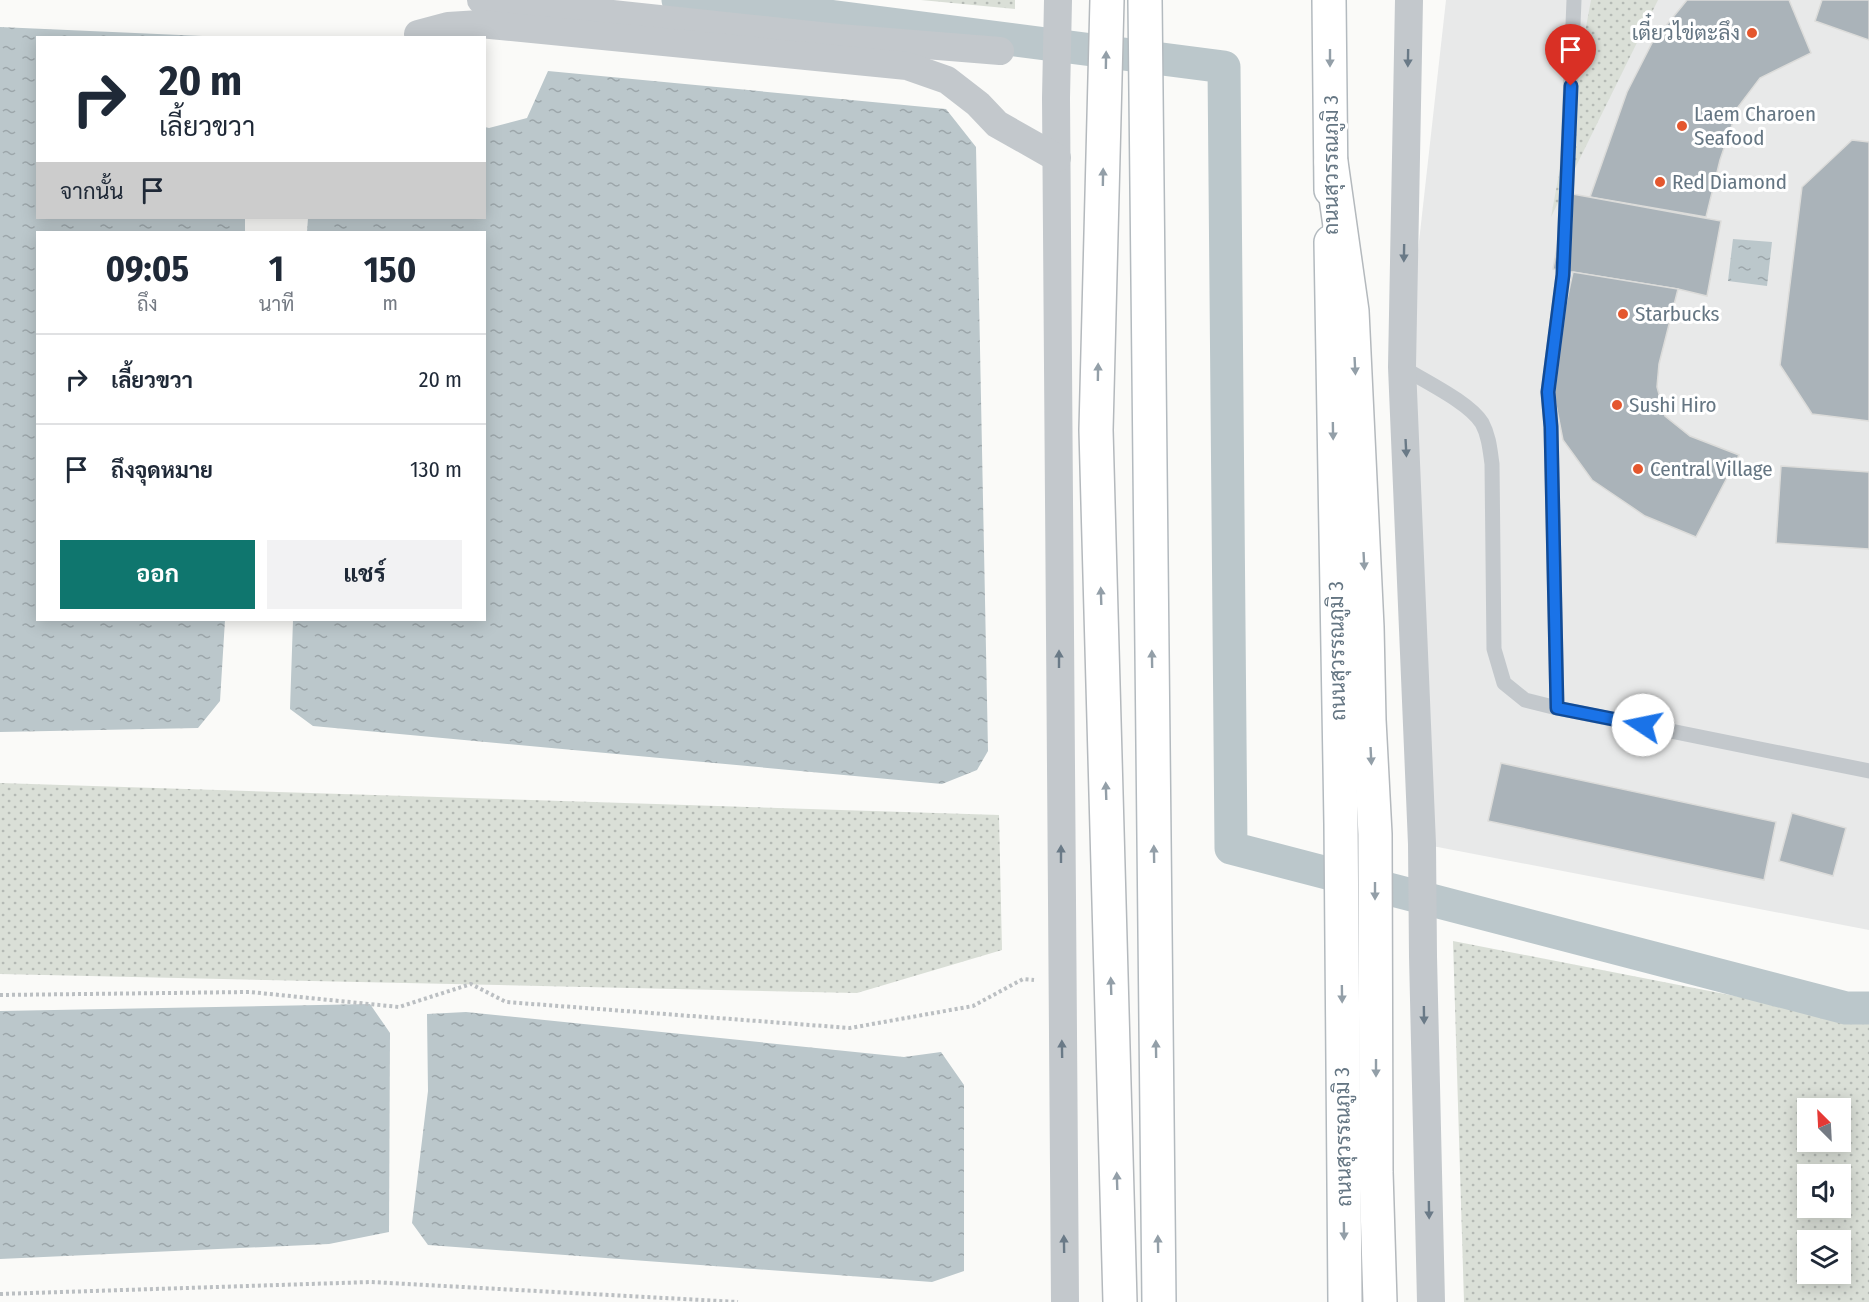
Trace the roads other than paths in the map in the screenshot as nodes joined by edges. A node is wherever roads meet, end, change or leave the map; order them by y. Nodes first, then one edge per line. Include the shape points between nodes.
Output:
1 (481, 0) edge
2 (1058, 0) edge
3 (1329, 0) edge
4 (1409, 0) edge
5 (1574, 0) edge
6 (1107, 4) edge
7 (1145, 11) edge
8 (418, 34) dead end
9 (1000, 51) dead end
10 (1057, 158) junction
11 (1331, 162) junction
12 (1402, 367) junction
13 (1557, 708) junction
14 (1869, 771) edge
15 (1065, 1302) edge
16 (1120, 1302) edge
17 (1159, 1302) edge
18 (1345, 1302) edge
19 (1380, 1302) edge
20 (1431, 1302) edge

1 - 9 street
2 - 10 street
3 -> 11 main road, ถนนสุวรรณภูมิ 3
4 -> 12 street
5 - 13 lane via 1563,275 1548,392
16 -> 6 main road via 1096,430
17 -> 7 main road
8 - 10 street via 448,26 480,24 907,66 946,80 997,124
15 -> 10 street
11 -> 18 main road, ถนนสุวรรณภูมิ 3
11 -> 19 main road via 1352,311 1367,615 1375,834
12 - 13 lane via 1471,409 1482,423 1489,439 1492,464 1494,650 1504,683 1525,700
12 -> 20 street via 1422,844
13 - 14 lane

